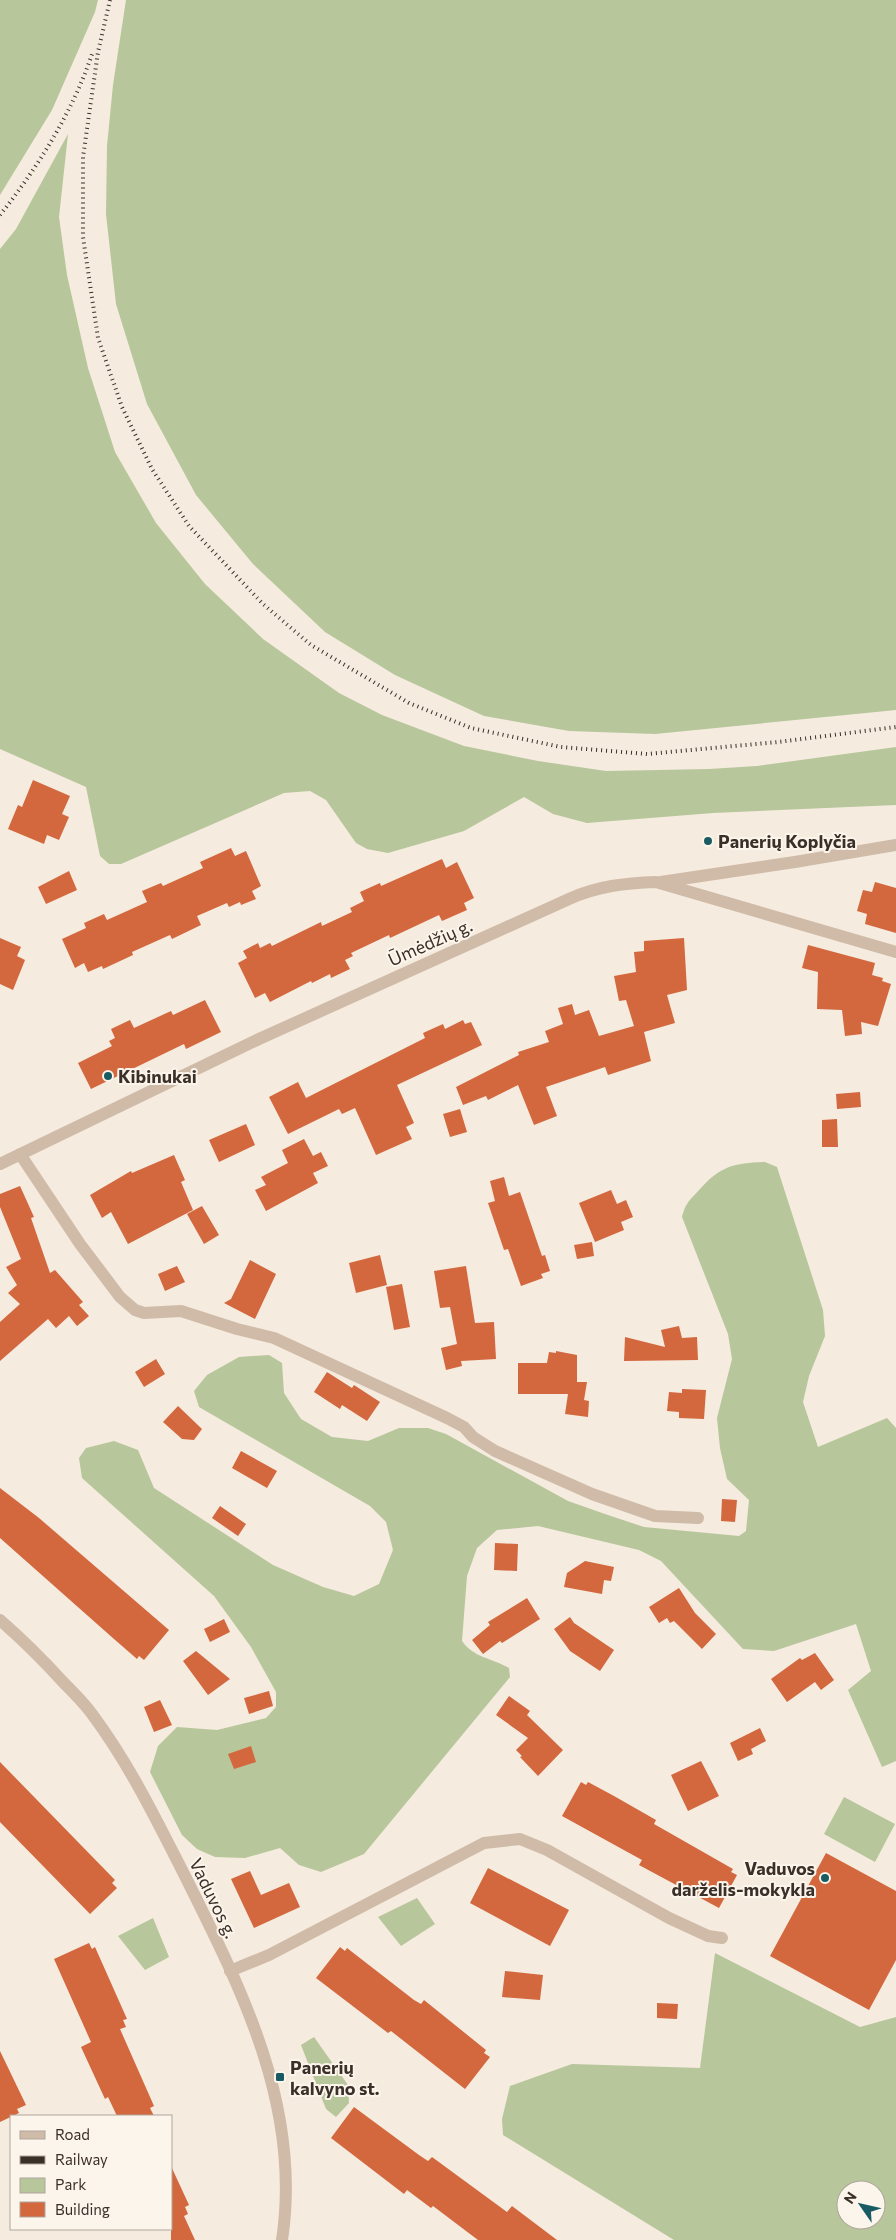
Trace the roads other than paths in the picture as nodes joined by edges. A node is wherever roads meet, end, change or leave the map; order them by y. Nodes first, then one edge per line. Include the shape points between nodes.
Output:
1 (896, 845) edge
2 (656, 882) junction
3 (896, 952) edge
4 (20, 1154) junction
5 (0, 1164) edge
6 (698, 1518) dead end
7 (0, 1620) edge
8 (722, 1938) dead end
9 (230, 1971) junction
10 (282, 2240) edge

1 - 2 street
2 - 3 street, Ūmėdžių g.
2 - 4 street, Ūmėdžių g. via 628,883 581,894 259,1038
4 - 5 street, Ūmėdžių g.
4 - 6 street via 80,1244 120,1297 135,1310 144,1313 181,1311 274,1338 447,1418 495,1451 592,1494 655,1516
7 - 9 street, Vaduvos g. via 92,1713 139,1785
8 - 9 street via 708,1936 669,1918 548,1850 520,1839 484,1843 269,1955
9 - 10 street, Vaduvos g. via 266,2057 273,2084 286,2166 287,2203

